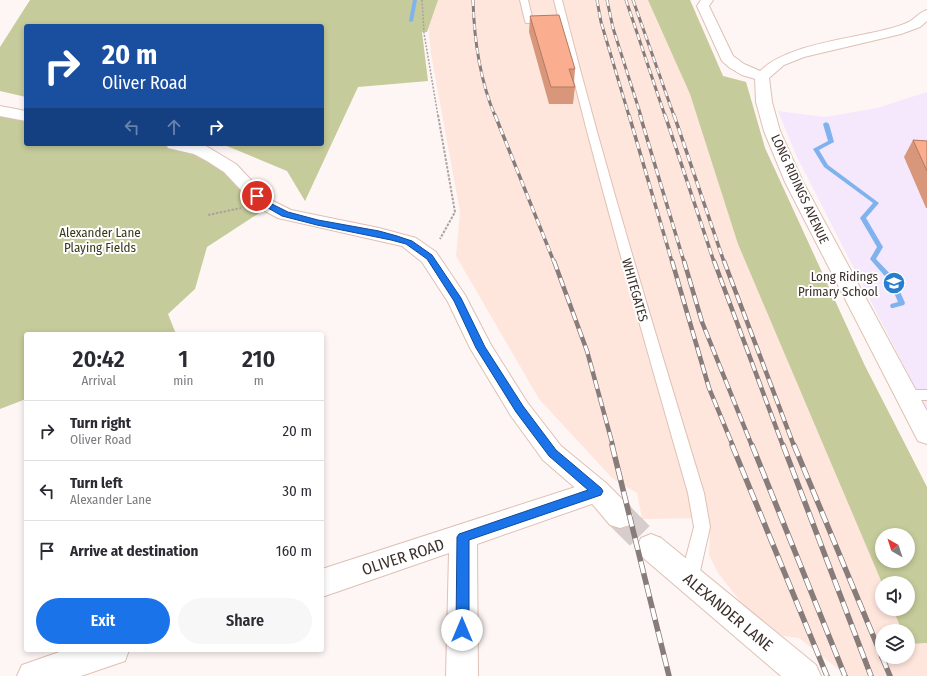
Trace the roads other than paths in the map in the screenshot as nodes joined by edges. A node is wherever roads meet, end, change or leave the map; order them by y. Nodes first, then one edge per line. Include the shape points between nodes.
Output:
1 (524, 0) edge
2 (558, 0) edge
3 (707, 0) edge
4 (927, 14) edge
5 (528, 21) dead end
6 (762, 77) junction
7 (0, 111) edge
8 (24, 116) edge
9 (183, 146) edge
10 (907, 395) junction
11 (927, 395) edge
12 (927, 434) edge
13 (597, 491) junction
14 (620, 516) tunnel mouth
15 (463, 537) junction
16 (651, 547) tunnel mouth
17 (689, 580) junction
18 (324, 582) edge
19 (108, 652) edge
20 (34, 676) edge
21 (462, 676) edge
22 (805, 676) edge

1 - 5 lane
2 - 17 lane, WHITEGATES via 630,272 696,493 702,527
3 - 6 street via 703,6 726,58 742,70
4 - 6 street via 915,24 896,31 800,54 779,62
6 - 10 street, LONG RIDINGS AVENUE via 764,102 772,131 794,182
7 - 8 street
9 - 13 street via 200,150 230,168 263,203 285,214 409,242 430,257 458,300 481,348 519,409 552,453
10 - 11 lane
10 - 12 street, LONG RIDINGS AVENUE
13 - 14 street
13 - 15 street, OLIVER ROAD
15 - 18 street, OLIVER ROAD
15 - 21 street
16 - 17 street, ALEXANDER LANE
17 - 22 street, ALEXANDER LANE
19 - 20 street

